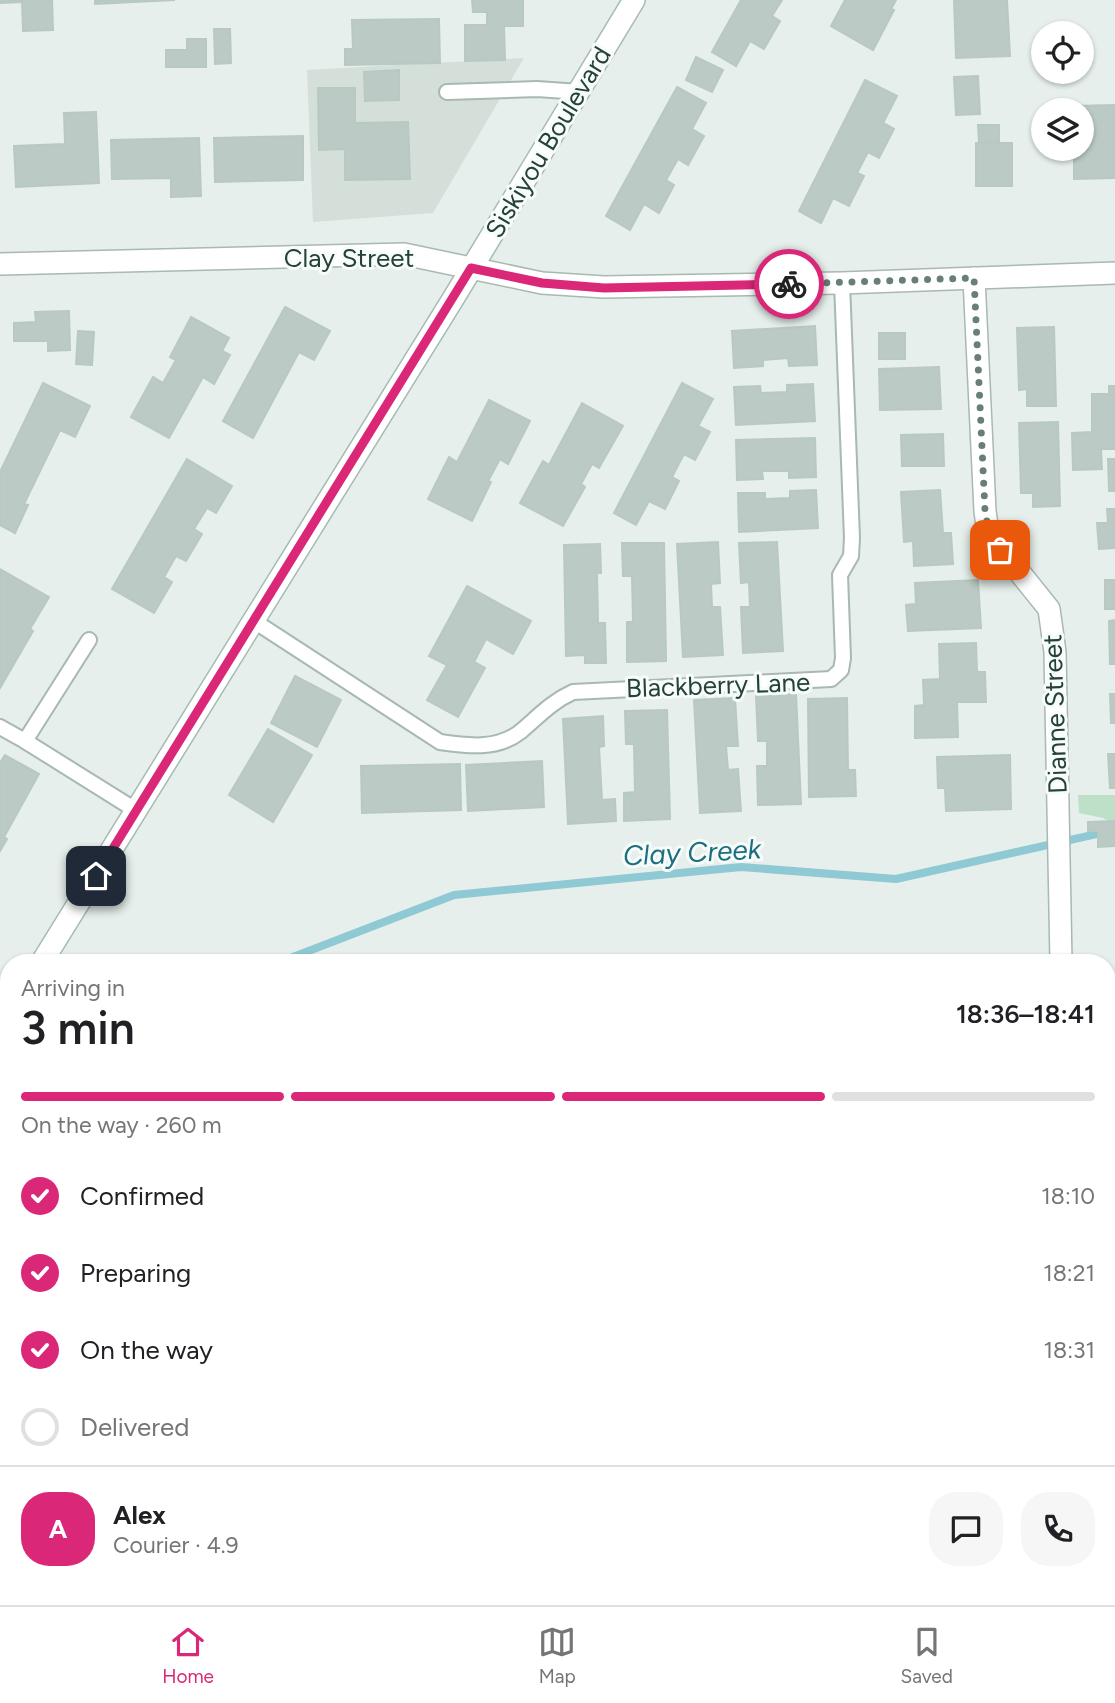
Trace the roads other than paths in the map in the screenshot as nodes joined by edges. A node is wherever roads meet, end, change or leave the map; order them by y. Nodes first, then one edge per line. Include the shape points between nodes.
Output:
1 (635, 0) edge
2 (446, 92) dead end
3 (580, 92) junction
4 (0, 264) edge
5 (471, 268) junction
6 (1115, 273) edge
7 (974, 278) junction
8 (842, 283) junction
9 (254, 621) junction
10 (89, 640) dead end
11 (0, 727) edge
12 (25, 741) junction
13 (137, 811) junction
14 (47, 954) edge
15 (1061, 954) edge

1 - 3 street, Siskiyou Boulevard
2 - 3 lane
3 - 5 street, Siskiyou Boulevard
4 - 5 street, Clay Street via 404,254
5 - 8 street, Clay Street via 542,283 604,288
5 - 9 street, Siskiyou Boulevard
6 - 7 street, Clay Street
7 - 8 street, Clay Street
7 - 15 street, Dianne Street via 989,533 1049,609 1055,652
8 - 9 lane, Blackberry Lane via 852,538 848,565 840,575 844,658 841,670 831,679 573,692 504,741 464,745 440,742 421,731
9 - 13 street, Siskiyou Boulevard
10 - 12 lane
11 - 12 lane
12 - 13 lane
13 - 14 street, Siskiyou Boulevard

